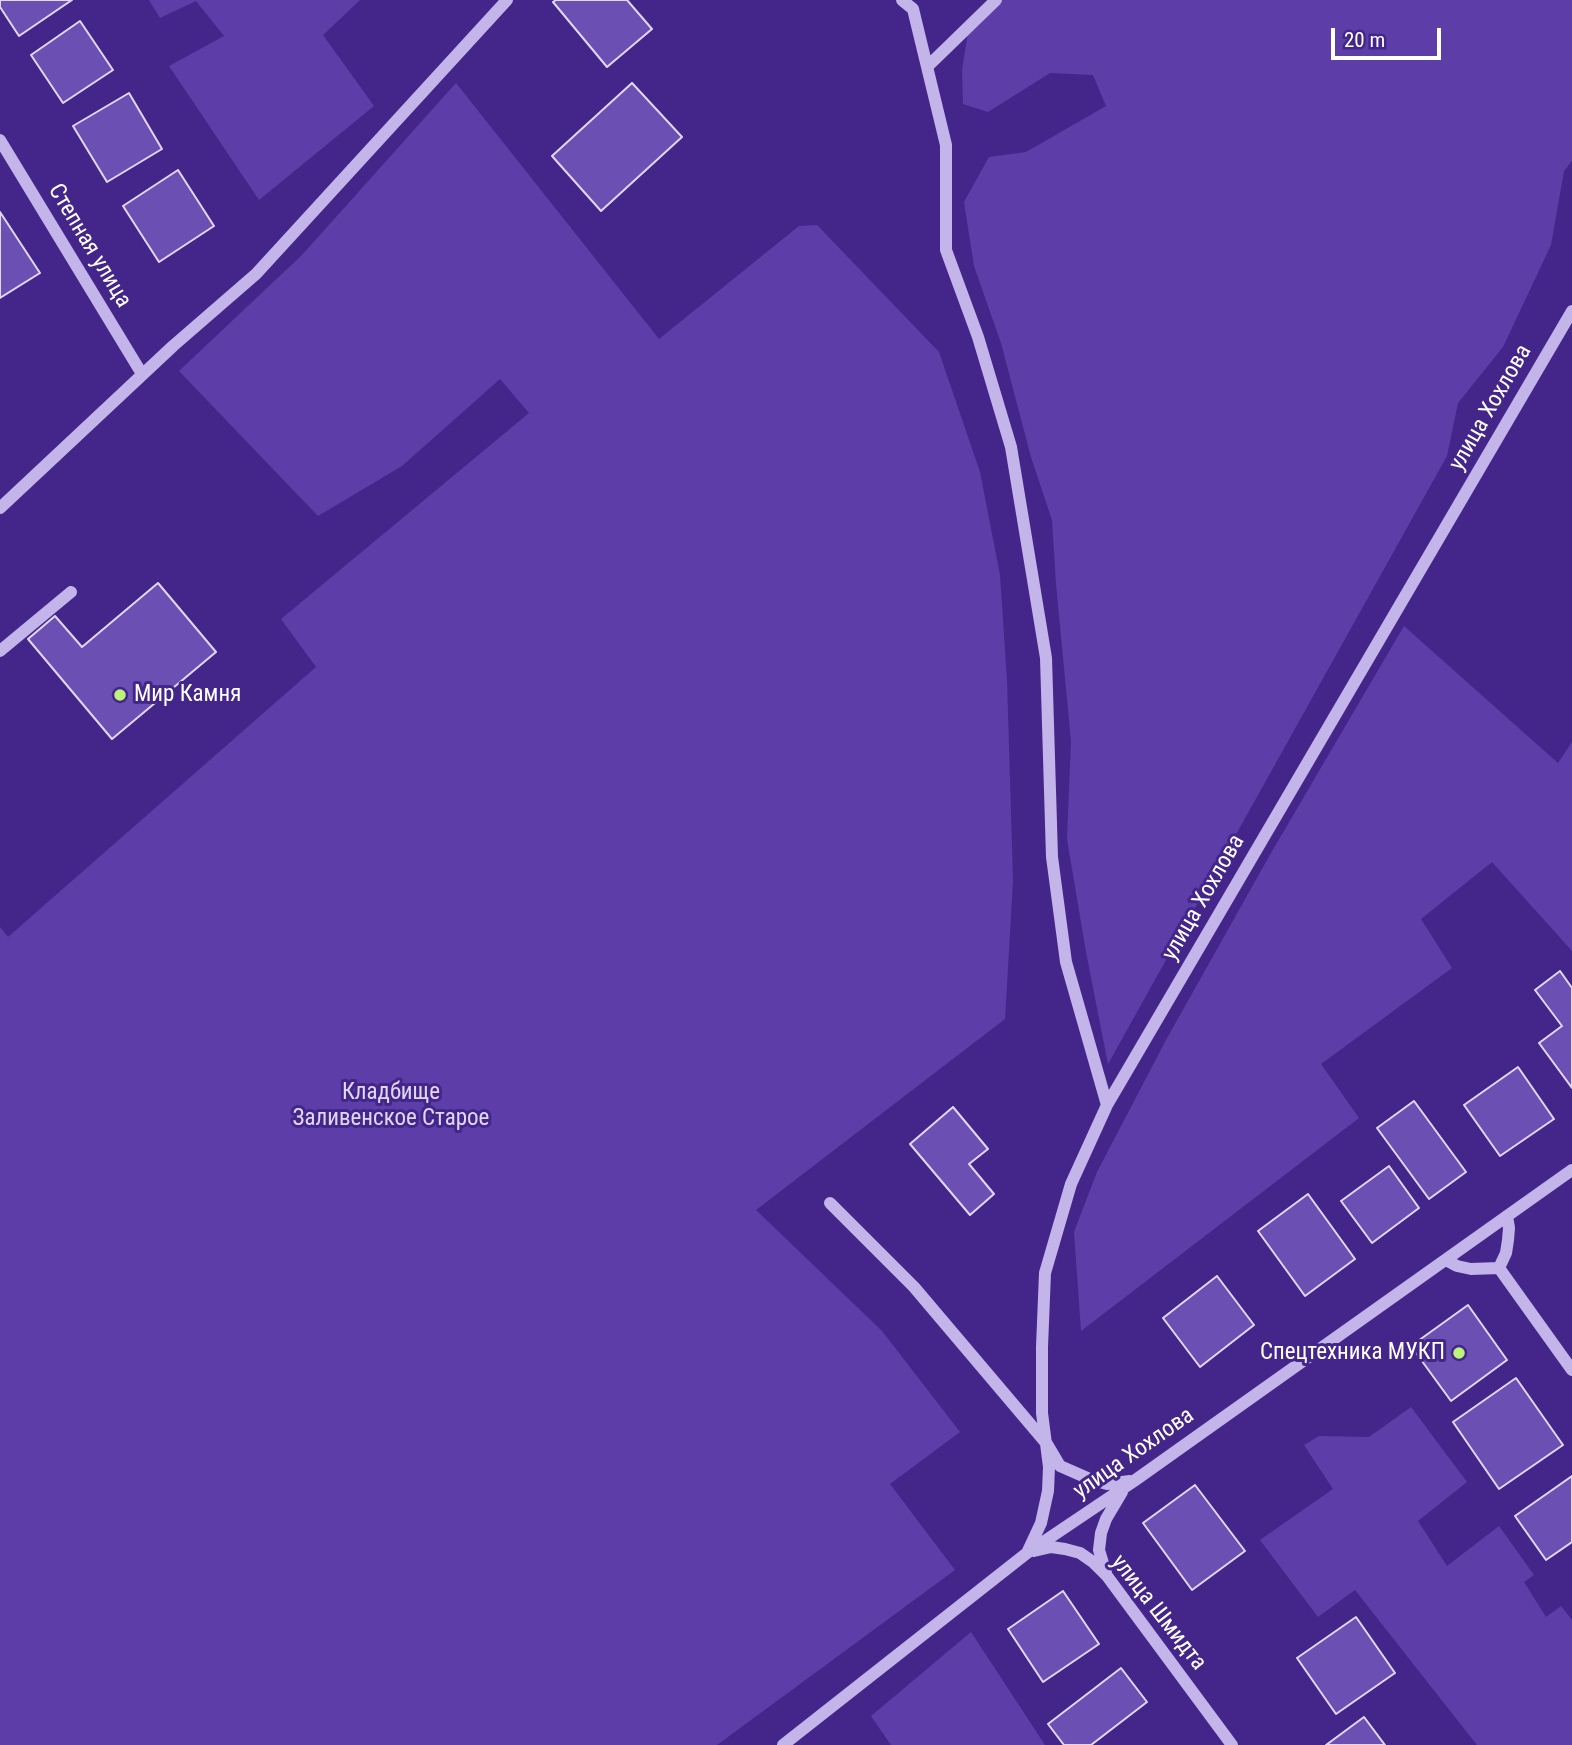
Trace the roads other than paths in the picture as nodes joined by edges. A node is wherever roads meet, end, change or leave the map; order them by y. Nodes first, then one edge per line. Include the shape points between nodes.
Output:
1 (507, 0) edge
2 (902, 0) edge
3 (996, 0) edge
4 (927, 67) junction
5 (0, 140) edge
6 (1572, 311) edge
7 (142, 374) junction
8 (0, 508) edge
9 (71, 592) dead end
10 (0, 651) edge
11 (1107, 1105) junction
12 (1572, 1170) edge
13 (830, 1203) dead end
14 (1507, 1216) junction
15 (1446, 1260) junction
16 (1499, 1268) junction
17 (1572, 1370) edge
18 (1047, 1444) junction
19 (1130, 1483) junction
20 (1027, 1553) junction
21 (1107, 1576) junction
22 (783, 1745) edge
23 (1232, 1745) edge

1 - 7 street via 256,274
2 - 4 street via 913,9
3 - 4 street
4 - 11 street via 946,145 946,250 1011,447 1046,658 1052,857 1066,962
5 - 7 street, Степная улица
6 - 11 street, улица Хохлова
7 - 8 street
9 - 10 street
11 - 18 street, улица Хохлова via 1071,1184 1045,1273 1042,1413
12 - 14 street, улица Хохлова
13 - 18 street via 915,1287
14 - 15 street, улица Хохлова
14 - 16 street via 1506,1253
15 - 16 street via 1471,1269
15 - 19 street, улица Хохлова
16 - 17 street
18 - 19 street via 1060,1466 1107,1484
18 - 20 street, улица Хохлова via 1048,1491 1041,1523
19 - 20 street, улица Хохлова
19 - 21 street via 1101,1533 1099,1550
20 - 21 street, улица Шмидта via 1051,1547 1080,1553
20 - 22 street, улица Хохлова
21 - 23 street, улица Шмидта

